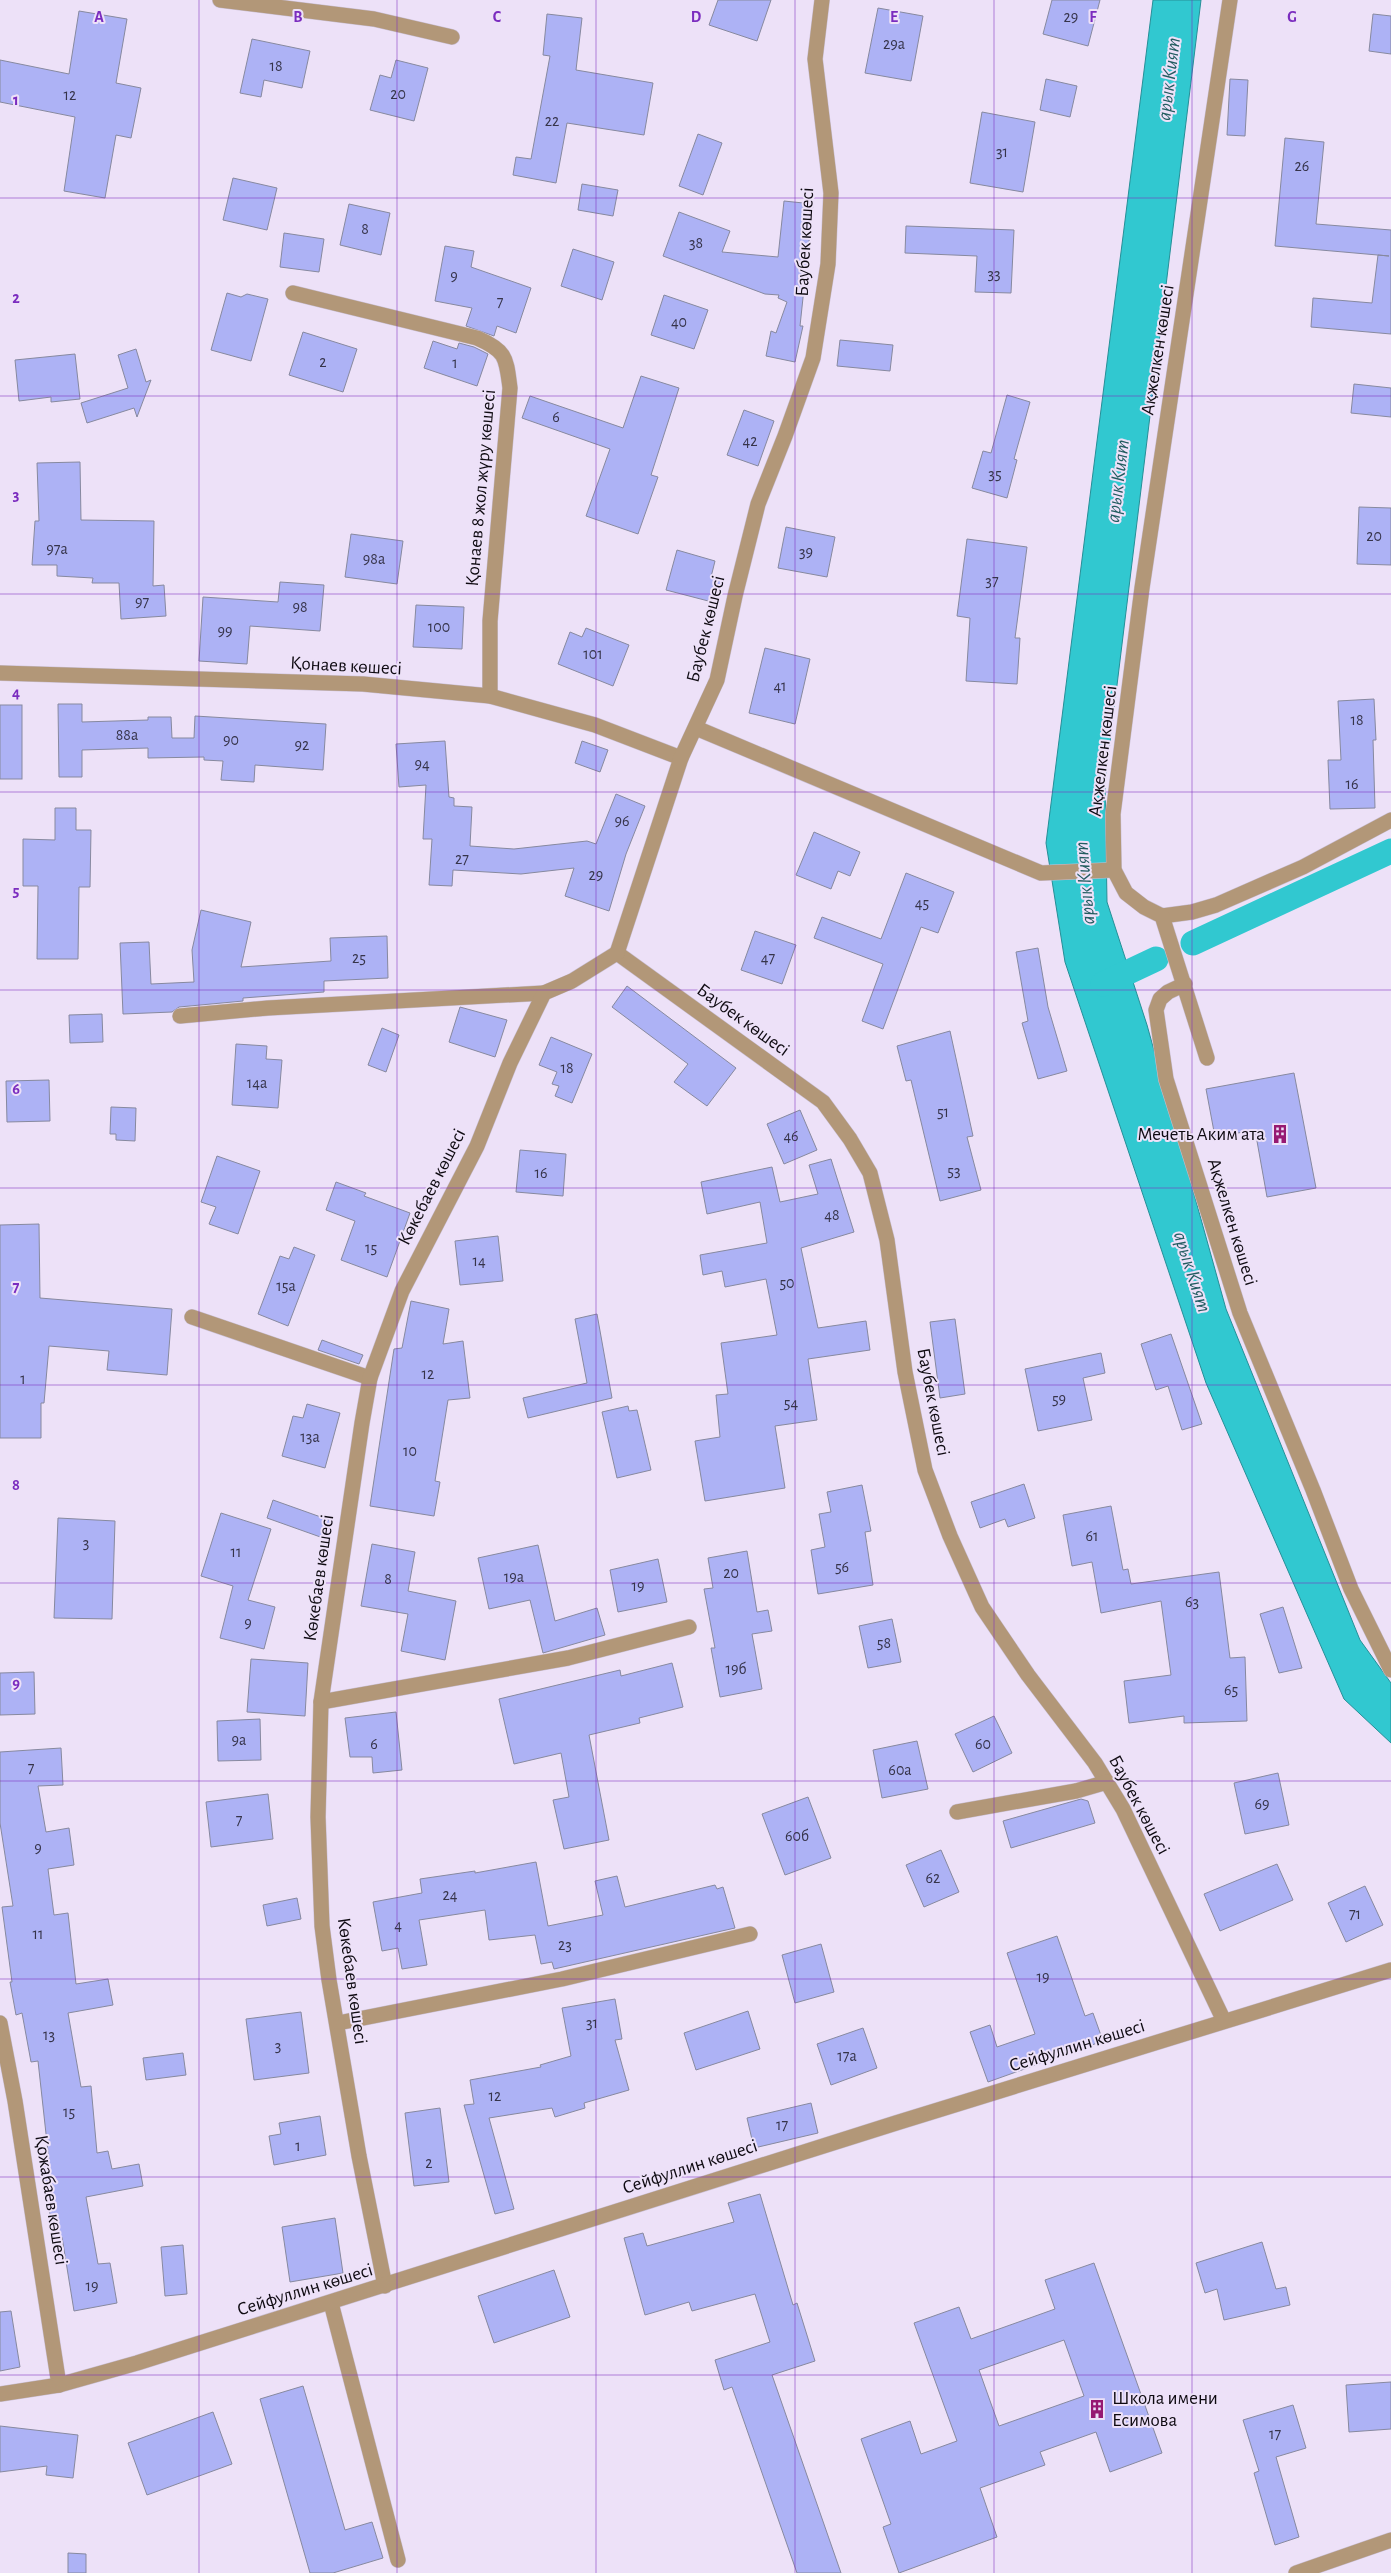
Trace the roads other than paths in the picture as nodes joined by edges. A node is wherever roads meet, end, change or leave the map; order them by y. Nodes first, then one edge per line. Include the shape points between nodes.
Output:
1 (220, 0) edge
2 (822, 0) edge
3 (1230, 0) edge
4 (452, 37) dead end
5 (293, 293) dead end
6 (0, 673) edge
7 (490, 696) junction
8 (696, 728) junction
9 (680, 758) junction
10 (1391, 820) edge
11 (1112, 871) junction
12 (1162, 916) junction
13 (617, 953) junction
14 (1185, 984) junction
15 (544, 993) junction
16 (180, 1016) dead end
17 (1207, 1058) dead end
18 (192, 1317) dead end
19 (370, 1378) junction
20 (689, 1627) dead end
21 (1391, 1670) edge
22 (321, 1702) junction
23 (1107, 1782) junction
24 (958, 1812) dead end
25 (750, 1934) dead end
26 (1391, 1970) edge
27 (1224, 2021) junction
28 (0, 2023) edge
29 (338, 2023) junction
30 (385, 2286) junction
31 (331, 2303) junction
32 (59, 2385) junction
33 (0, 2394) edge
34 (1391, 2540) edge
35 (398, 2560) dead end
36 (1318, 2570) edge
37 (1296, 2573) edge

1 - 4 street via 374,19
2 - 8 street, Баубек көшесі via 814,59 831,193 828,264 819,320 812,358 758,504 717,680
3 - 11 street, Ақжелкен көшесі via 1142,588 1113,814
5 - 7 street, Қонаев 8 жол жүру көшесі via 478,338 502,352 510,388 490,621
6 - 7 street, Қонаев көшесі via 363,684
7 - 9 street, Қонаев көшесі via 595,726
8 - 9 street, Баубек көшесі
8 - 11 street via 1041,873
9 - 13 street, Баубек көшесі
10 - 12 street via 1303,867 1216,905
11 - 12 street, Ақжелкен көшесі via 1126,893
12 - 14 street
13 - 15 street
13 - 23 street, Баубек көшесі via 823,1102 850,1139 870,1173 887,1240 905,1372 925,1470 950,1536 982,1607 1028,1676
14 - 17 street
14 - 21 street, Ақжелкен көшесі via 1160,999 1156,1010 1166,1079 1240,1313 1351,1589
15 - 16 street
15 - 19 street, Көкебаев көшесі via 510,1063 477,1146 402,1291
18 - 19 street
19 - 22 street, Көкебаев көшесі
20 - 22 street via 568,1658
22 - 29 street, Көкебаев көшесі via 318,1817 322,1926
23 - 24 street via 1076,1791
23 - 27 street, Баубек көшесі
25 - 29 street via 562,1979
26 - 27 street, Сейфуллин көшесі
27 - 30 street, Сейфуллин көшесі
28 - 32 street, Қожабаев көшесі
29 - 30 street, Көкебаев көшесі via 359,2156
30 - 31 street, Сейфуллин көшесі
31 - 32 street, Сейфуллин көшесі
31 - 35 street
32 - 33 street, Сейфуллин көшесі
34 - 36 street
36 - 37 street

